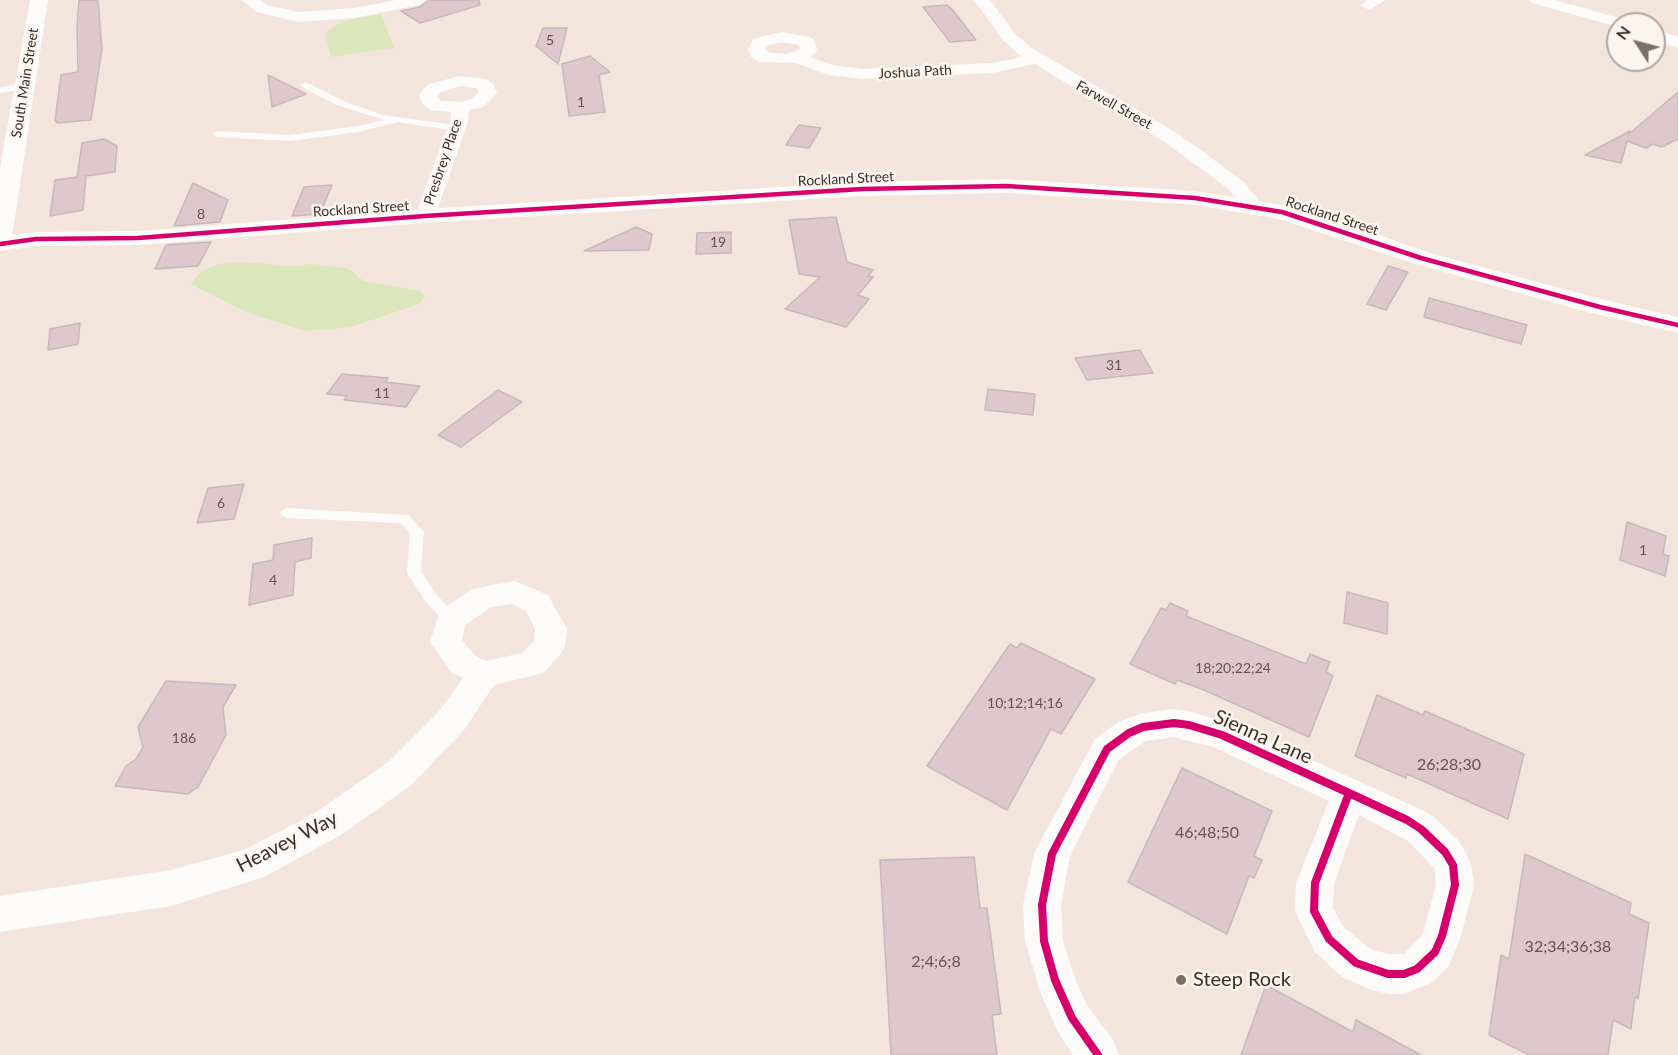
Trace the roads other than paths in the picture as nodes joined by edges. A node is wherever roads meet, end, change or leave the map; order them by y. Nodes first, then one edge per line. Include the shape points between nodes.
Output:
1 (39, 0) edge
2 (250, 0) edge
3 (419, 0) edge
4 (982, 0) edge
5 (1537, 0) edge
6 (1606, 19) edge
7 (797, 58) dead end
8 (1035, 59) junction
9 (305, 85) dead end
10 (24, 87) junction
11 (0, 90) edge
12 (460, 107) dead end
13 (395, 120) junction
14 (456, 128) junction
15 (217, 134) dead end
16 (5, 173) edge
17 (1250, 205) junction
18 (425, 216) junction
19 (0, 237) edge
20 (0, 244) edge
21 (1678, 325) edge
22 (286, 513) dead end
23 (451, 619) junction
24 (484, 674) junction
25 (1348, 793) junction
26 (0, 914) edge
27 (1098, 1055) edge

1 - 10 street, South Main Street
2 - 3 street via 262,9 299,17 354,13
4 - 8 street, Farwell Street via 1009,37
5 - 6 street
7 - 8 street, Joshua Path via 828,70 863,74 992,68
8 - 17 street, Farwell Street via 1173,139 1237,186
9 - 13 lane via 340,103
10 - 11 lane
10 - 16 street, South Main Street
12 - 14 street, Presbrey Place
13 - 14 lane
13 - 15 lane via 290,138
14 - 18 street, Presbrey Place
16 - 19 street, South Main Street
17 - 18 street, Rockland Street via 1195,198 978,186 862,189
17 - 21 street, Rockland Street via 1308,219 1421,258 1600,308
18 - 20 street, Rockland Street via 138,238 36,239
22 - 23 lane via 404,518 417,532 414,572
23 - 24 street via 446,642 463,664
23 - 24 street via 483,597 515,592 537,603 551,629 549,646 532,664
24 - 26 street, Heavey Way via 452,720 399,774 328,824 251,865 171,888
25 - 25 street, Sienna Lane via 1421,829 1453,865 1455,885 1436,952 1417,969 1404,974 1388,974 1356,963 1329,939 1314,912 1316,883
25 - 27 street, Sienna Lane via 1222,735 1189,725 1143,727 1107,749 1052,854 1042,904 1044,941 1055,980 1072,1018

